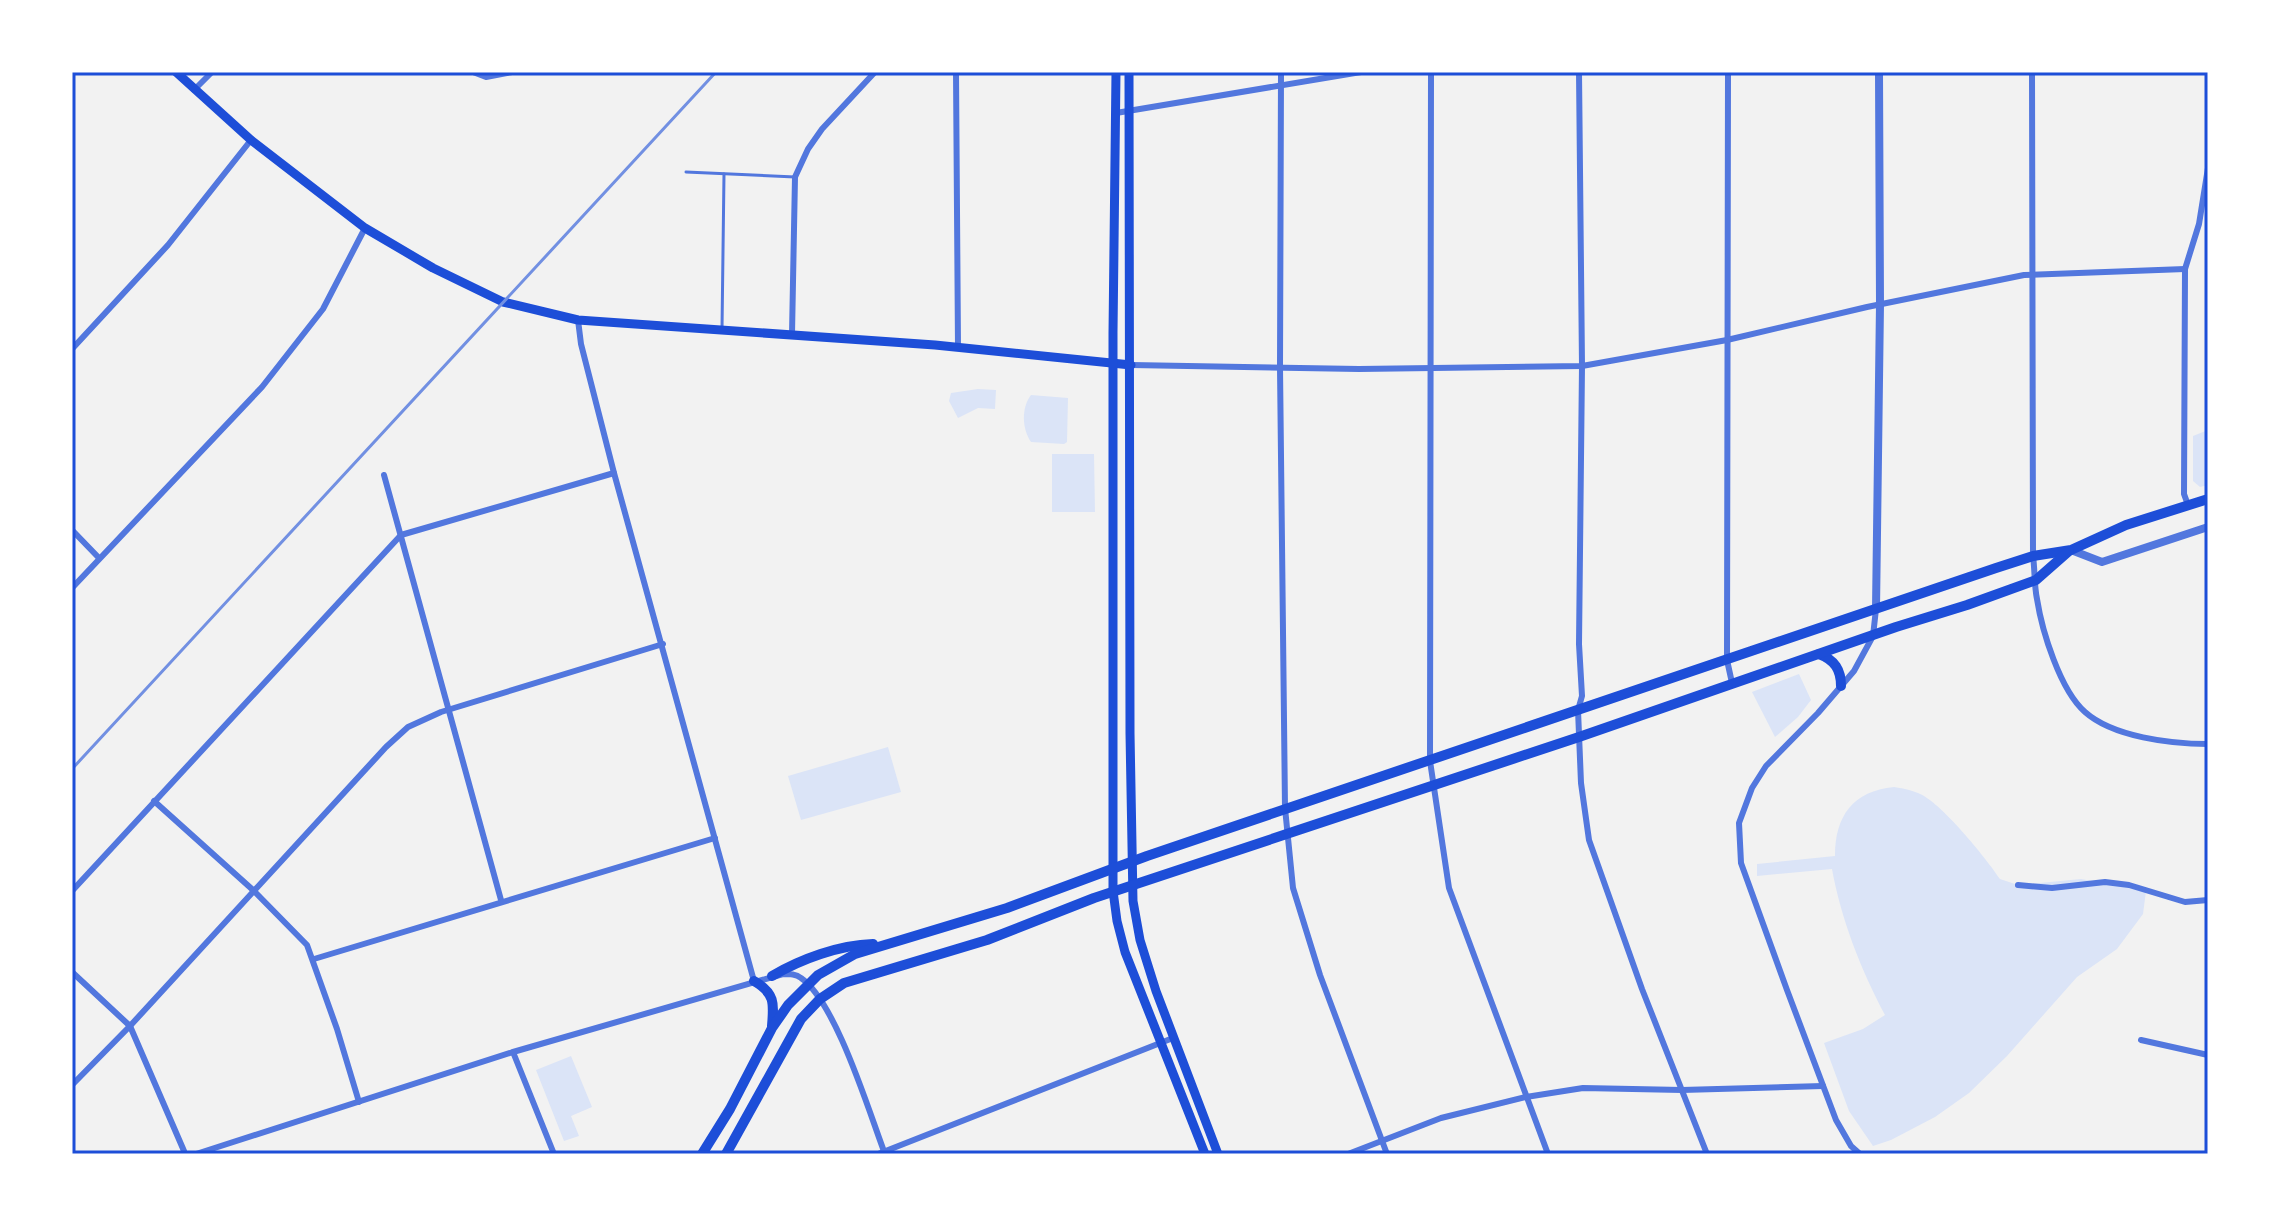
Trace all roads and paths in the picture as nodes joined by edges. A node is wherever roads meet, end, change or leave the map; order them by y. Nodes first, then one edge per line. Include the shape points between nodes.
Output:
1 (176, 72) edge
2 (212, 72) edge
3 (473, 72) edge
4 (512, 72) edge
5 (875, 72) edge
6 (956, 72) edge
7 (1116, 72) edge
8 (1129, 72) edge
9 (1281, 72) edge
10 (1361, 72) edge
11 (1431, 72) edge
12 (1579, 72) edge
13 (1728, 72) edge
14 (1879, 72) edge
15 (2032, 72) edge
16 (1281, 84) junction
17 (194, 90) junction
18 (1129, 111) junction
19 (1116, 113) junction
20 (251, 140) junction
21 (2208, 168) edge
22 (686, 172) dead end
23 (724, 174) junction
24 (795, 177) junction
25 (2208, 223) edge
26 (2199, 224) junction
27 (365, 228) junction
28 (2185, 269) junction
29 (2032, 274) junction
30 (1880, 304) junction
31 (578, 320) junction
32 (722, 329) junction
33 (792, 334) junction
34 (1727, 340) junction
35 (958, 347) junction
36 (72, 349) edge
37 (1113, 363) junction
38 (1131, 365) junction
39 (1582, 366) junction
40 (1280, 368) junction
41 (1432, 369) junction
42 (614, 473) junction
43 (384, 475) dead end
44 (2208, 499) edge
45 (2188, 505) junction
46 (2208, 527) edge
47 (72, 530) edge
48 (401, 535) junction
49 (2071, 550) junction
50 (2033, 556) junction
51 (99, 558) junction
52 (2036, 580) junction
53 (72, 588) edge
54 (1876, 609) junction
55 (1873, 636) junction
56 (663, 644) junction
57 (1819, 654) junction
58 (1727, 660) junction
59 (1732, 683) junction
60 (1841, 686) junction
61 (449, 710) junction
62 (1578, 710) junction
63 (1579, 737) junction
64 (2208, 744) edge
65 (1430, 761) junction
66 (1433, 786) junction
67 (154, 801) junction
68 (1285, 808) junction
69 (1288, 834) junction
70 (715, 838) junction
71 (1131, 862) junction
72 (1113, 869) junction
73 (1132, 885) junction
74 (2018, 885) dead end
75 (253, 890) junction
76 (72, 891) edge
77 (1113, 891) junction
78 (501, 900) junction
79 (2208, 900) edge
80 (887, 944) junction
81 (314, 959) junction
82 (72, 972) edge
83 (772, 976) junction
84 (754, 981) junction
85 (808, 984) junction
86 (820, 999) junction
87 (130, 1026) junction
88 (772, 1028) junction
89 (1173, 1038) junction
90 (2141, 1040) dead end
91 (1161, 1043) junction
92 (513, 1052) junction
93 (2208, 1055) edge
94 (72, 1085) edge
95 (1823, 1086) junction
96 (1682, 1090) junction
97 (1526, 1097) junction
98 (359, 1102) junction
99 (1382, 1141) junction
100 (188, 1153) edge
101 (883, 1153) edge
102 (554, 1154) edge
103 (702, 1154) edge
104 (726, 1154) edge
105 (1205, 1154) edge
106 (1218, 1154) edge
107 (1348, 1154) edge
108 (1387, 1154) edge
109 (1548, 1154) edge
110 (1707, 1154) edge
111 (1860, 1154) edge

1 - 17 main road
2 - 17 street
3 - 4 street via 486,77
5 - 24 street via 822,129
6 - 35 street
7 - 19 main road
8 - 18 main road
9 - 16 street
10 - 16 street
11 - 41 street
12 - 39 street
13 - 34 street
14 - 30 street
15 - 29 street
16 - 18 street
16 - 40 street
17 - 20 main road
18 - 19 street
18 - 38 main road
19 - 37 main road
20 - 27 main road
20 - 36 street via 168,245
21 - 26 street
22 - 23 lane
23 - 24 lane
23 - 32 lane
24 - 33 street
25 - 26 street
26 - 28 street
27 - 31 main road via 503,302
27 - 51 street via 323,309 262,387
28 - 29 street
28 - 45 street
29 - 30 street
29 - 50 street
30 - 34 street
30 - 54 street
31 - 32 main road
31 - 42 street
32 - 33 main road
33 - 35 main road
34 - 39 street
34 - 58 street
35 - 37 main road
37 - 38 main road
37 - 72 main road
38 - 40 street
38 - 71 main road
39 - 41 street
39 - 62 street
40 - 41 street
40 - 68 street
41 - 65 street
42 - 48 street
42 - 56 street
43 - 48 street
44 - 45 main road
45 - 49 main road
46 - 49 street via 2102,562
47 - 51 street
48 - 61 street
48 - 67 street
49 - 50 main road
49 - 52 main road
50 - 52 street
50 - 54 main road
51 - 53 street
52 - 55 main road
52 - 64 street via 2053,655 2083,711 2103,724 2154,740
54 - 55 street
54 - 58 main road
55 - 57 main road
55 - 60 street
56 - 61 street
56 - 70 street
57 - 59 main road
57 - 60 main road via 1837,667
58 - 59 street
58 - 62 main road
59 - 63 main road
60 - 95 street via 1766,766 1739,823 1741,863
61 - 75 street via 408,727 386,747
61 - 78 street
62 - 63 street
62 - 65 main road
63 - 66 main road
63 - 96 street via 1589,840
65 - 66 street
65 - 68 main road
66 - 69 main road
66 - 97 street via 1449,888
67 - 75 street
67 - 76 street
68 - 69 street
68 - 71 main road
69 - 73 main road
69 - 99 street via 1293,888
70 - 78 street
70 - 84 street
71 - 72 main road
71 - 73 main road
72 - 77 main road
72 - 80 main road
73 - 77 main road
73 - 89 main road via 1140,940
74 - 79 street via 2052,888 2105,882 2185,902
75 - 81 street via 307,945
75 - 87 street
77 - 86 main road via 1000,936 851,980
77 - 91 main road via 1120,935
78 - 81 street
80 - 83 main road via 848,947 792,964
80 - 85 main road via 841,960
81 - 98 street
82 - 87 street
83 - 84 street
83 - 85 street via 794,975
84 - 88 main road via 772,996
84 - 92 street
85 - 86 street
85 - 88 main road
86 - 101 street via 836,1027
86 - 104 main road via 794,1030
87 - 94 street
87 - 100 street
88 - 103 main road
89 - 91 street
89 - 106 main road
90 - 93 street
91 - 101 street
91 - 105 main road
92 - 98 street
92 - 102 street
95 - 96 street
95 - 111 street via 1836,1120
96 - 97 street via 1583,1088
96 - 110 street
97 - 99 street via 1441,1118
97 - 109 street
98 - 100 street
99 - 107 street
99 - 108 street

